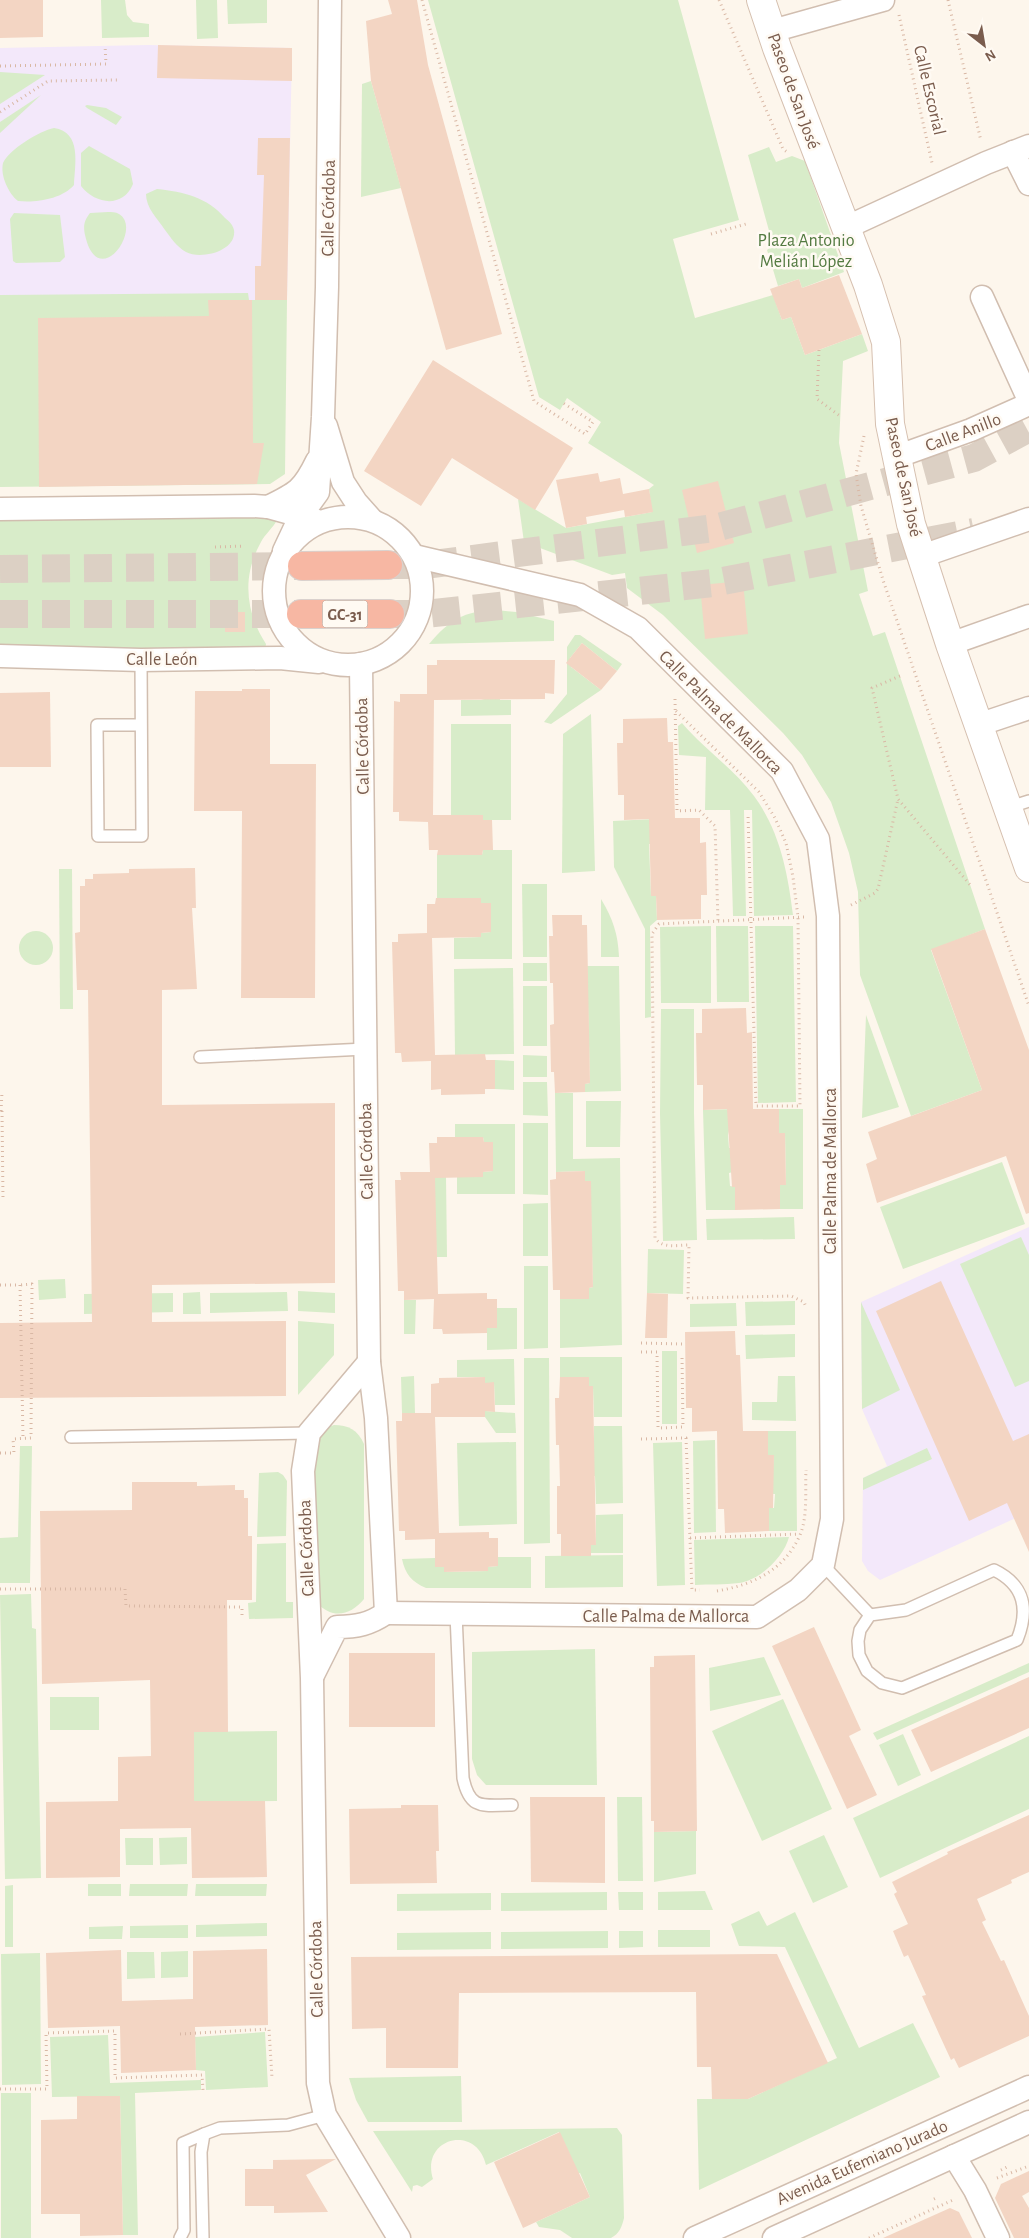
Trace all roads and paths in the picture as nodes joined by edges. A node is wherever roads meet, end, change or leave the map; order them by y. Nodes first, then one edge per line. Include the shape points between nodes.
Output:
1 (330, 0) edge
2 (422, 0) edge
3 (761, 0) edge
4 (948, 0) edge
5 (886, 2) edge
6 (772, 31) junction
7 (105, 46) dead end
8 (0, 66) edge
9 (118, 80) dead end
10 (0, 112) edge
11 (1021, 149) edge
12 (986, 162) junction
13 (1029, 184) edge
14 (937, 185) junction
15 (747, 226) dead end
16 (845, 228) junction
17 (711, 234) dead end
18 (982, 297) dead end
19 (819, 350) dead end
20 (1029, 400) edge
21 (563, 403) dead end
22 (1029, 404) edge
23 (840, 416) dead end
24 (324, 417) junction
25 (896, 457) junction
26 (319, 458) junction
27 (268, 507) junction
28 (0, 509) edge
29 (1029, 518) edge
30 (310, 519) junction
31 (372, 520) junction
32 (215, 546) dead end
33 (245, 546) dead end
34 (414, 556) junction
35 (922, 556) junction
36 (293, 558) junction
37 (388, 565) tunnel mouth
38 (301, 614) tunnel mouth
39 (390, 614) tunnel mouth
40 (1029, 616) edge
41 (950, 644) junction
42 (0, 656) edge
43 (141, 660) junction
44 (325, 662) junction
45 (672, 662) junction
46 (361, 664) junction
47 (900, 676) dead end
48 (1029, 708) edge
49 (676, 711) junction
50 (142, 725) junction
51 (978, 725) junction
52 (898, 800) junction
53 (1018, 804) edge
54 (748, 814) dead end
55 (1029, 868) edge
56 (971, 886) dead end
57 (828, 916) junction
58 (798, 918) junction
59 (751, 920) junction
60 (718, 921) junction
61 (365, 1049) junction
62 (200, 1057) dead end
63 (2, 1092) dead end
64 (1, 1111) edge
65 (3, 1199) dead end
66 (0, 1285) edge
67 (20, 1285) junction
68 (808, 1311) dead end
69 (641, 1343) dead end
70 (682, 1344) dead end
71 (641, 1352) dead end
72 (682, 1356) dead end
73 (369, 1362) junction
74 (309, 1433) junction
75 (71, 1437) dead end
76 (23, 1438) junction
77 (641, 1439) dead end
78 (0, 1453) edge
79 (806, 1461) dead end
80 (800, 1534) junction
81 (690, 1538) junction
82 (823, 1565) junction
83 (0, 1589) edge
84 (386, 1613) junction
85 (309, 1614) junction
86 (456, 1614) junction
87 (870, 1615) junction
88 (242, 1618) dead end
89 (337, 1627) junction
90 (312, 1678) junction
91 (512, 1805) dead end
92 (180, 2034) dead end
93 (272, 2078) dead end
94 (1029, 2087) edge
95 (0, 2089) edge
96 (203, 2090) dead end
97 (325, 2115) junction
98 (1029, 2122) edge
99 (204, 2134) junction
100 (954, 2156) junction
101 (1029, 2166) edge
102 (1007, 2167) dead end
103 (1002, 2170) dead end
104 (995, 2176) dead end
105 (954, 2199) dead end
106 (180, 2238) edge
107 (203, 2238) edge
108 (399, 2238) edge
109 (695, 2238) edge
110 (774, 2238) edge
111 (869, 2238) edge
112 (998, 2238) edge

1 - 24 street, Calle Córdoba
2 - 21 path via 534,401 585,434 593,422
3 - 6 street, Paseo de San José
4 - 12 path
5 - 6 street
5 - 14 path, Calle Escorial
6 - 16 street, Paseo de San José
7 - 8 path via 106,64
9 - 10 path via 48,81
11 - 12 street
11 - 13 street
12 - 14 street
14 - 16 street
15 - 17 path
16 - 25 street, Paseo de San José via 886,342 890,424
18 - 20 street
19 - 23 path via 817,400
22 - 25 street, Calle Anillo via 972,430
24 - 26 street, Calle Córdoba
24 - 31 street, Calle Córdoba via 344,482
25 - 35 street, Paseo de San José via 911,524
26 - 27 street, Calle Córdoba via 307,482 294,494
26 - 30 street, Calle Córdoba via 318,492 311,504
27 - 28 street
27 - 30 street
29 - 35 street
30 - 31 street via 347,516
30 - 36 street via 300,533
31 - 34 street via 397,534
32 - 33 path
34 - 45 street, Calle Palma de Mallorca via 580,595 638,628
34 - 46 street via 422,582 420,610 408,636 387,654
35 - 41 street, Paseo de San José
36 - 37 highway
36 - 44 street via 274,576 274,603 283,629 301,650
38 - 39 highway, GC-31
40 - 41 street
41 - 51 street, Paseo de San José
42 - 43 street, Calle León
43 - 44 street, Calle León via 280,658
43 - 50 lane
44 - 46 street
45 - 49 path
45 - 57 street, Calle Palma de Mallorca via 782,771 818,839
46 - 61 street, Calle Córdoba
47 - 52 path via 872,688
48 - 51 street
49 - 58 path via 765,800 786,843
49 - 60 path via 677,811 699,810 715,826
50 - 50 lane via 142,836 98,836 98,725
51 - 53 street, Paseo de San José
52 - 56 path
52 - 57 path via 878,889
53 - 55 street, Paseo de San José
54 - 59 path
57 - 58 path
57 - 82 street, Calle Palma de Mallorca via 832,1519
58 - 59 path
58 - 59 path via 800,1106 756,1106
59 - 60 path
60 - 68 path via 660,924 652,934 655,1238 665,1246 688,1245 688,1298 791,1296 804,1302
61 - 62 lane
61 - 73 street, Calle Córdoba
63 - 64 path
64 - 65 path
66 - 67 path
67 - 76 path
67 - 76 path via 32,1284 31,1438
69 - 70 path
71 - 72 path via 657,1352 658,1428 683,1427
73 - 74 street
73 - 84 street, Calle Córdoba via 376,1418
74 - 75 lane
74 - 85 street, Calle Córdoba via 304,1471
76 - 78 path via 13,1439 14,1453
77 - 81 path via 686,1438
79 - 80 path
80 - 81 path
80 - 81 path via 788,1556 774,1570 741,1587 717,1591 692,1590
82 - 86 street, Calle Palma de Mallorca via 798,1590 757,1617
82 - 87 lane
83 - 88 path via 125,1589 126,1606 242,1607
84 - 86 street, Calle Palma de Mallorca
84 - 89 street, Calle Córdoba via 359,1627
85 - 89 street, Calle Córdoba
85 - 90 street, Calle Córdoba
86 - 91 lane via 465,1789 474,1802
87 - 87 lane via 860,1630 859,1655 867,1672 882,1683 902,1688 1017,1640 1026,1612 1017,1587 994,1570 906,1610
89 - 90 street, Calle Córdoba
90 - 97 street, Calle Córdoba via 318,2084
92 - 93 path via 269,2029
94 - 109 street, Avenida Eufemiano Jurado
95 - 96 path via 46,2089 46,2033 116,2032 115,2078 202,2076
97 - 99 lane via 288,2125 220,2128
97 - 108 street, Calle Córdoba
98 - 100 street, Avenida Eufemiano Jurado
99 - 106 lane via 183,2143 184,2230
99 - 107 lane via 201,2152
100 - 110 street, Avenida Eufemiano Jurado
100 - 112 street
101 - 104 path via 998,2180
102 - 103 path
105 - 111 path

